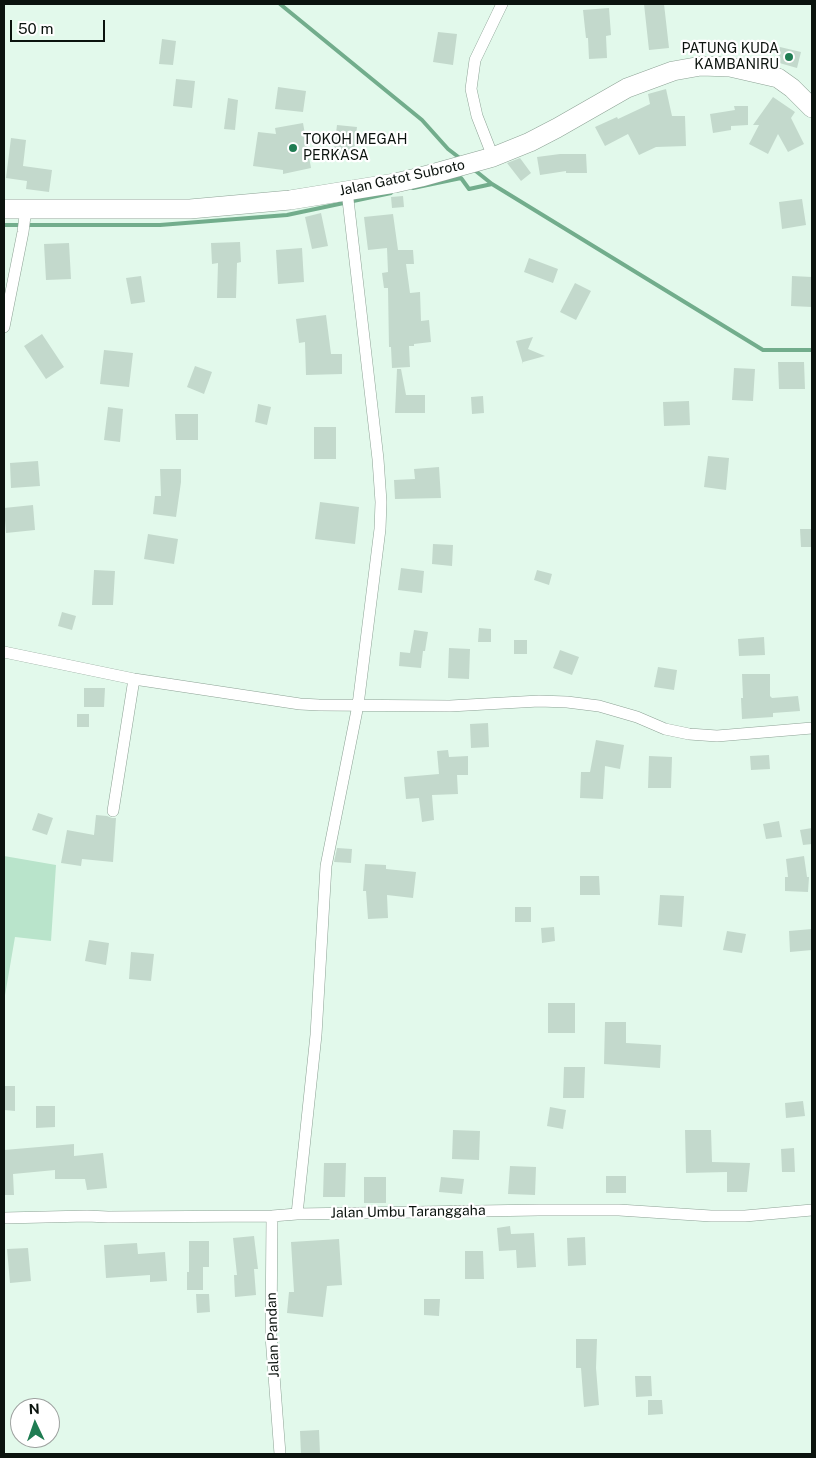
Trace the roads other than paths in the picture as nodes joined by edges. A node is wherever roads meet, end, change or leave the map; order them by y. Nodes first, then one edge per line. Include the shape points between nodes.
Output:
1 (502, 4) edge
2 (812, 108) edge
3 (488, 158) junction
4 (348, 198) junction
5 (4, 209) edge
6 (26, 213) junction
7 (4, 327) edge
8 (4, 652) edge
9 (134, 679) junction
10 (358, 705) junction
11 (812, 728) edge
12 (114, 811) dead end
13 (812, 1210) edge
14 (297, 1214) junction
15 (272, 1216) junction
16 (4, 1218) edge
17 (280, 1454) edge

1 - 3 street via 475,60 472,89
2 - 3 highway, Jalan Gatot Subroto via 778,78 730,67 700,66 672,71 628,88 530,142
3 - 4 highway, Jalan Gatot Subroto
4 - 6 highway, Jalan Gatot Subroto via 190,209
4 - 10 street via 381,502
5 - 6 highway, Jalan Gatot Subroto
6 - 7 street
8 - 9 street
9 - 10 street via 300,704
9 - 12 street
10 - 11 street via 567,702 599,706 689,734 717,736
10 - 14 street via 326,866 316,1035
13 - 14 street, Jalan Umbu Taranggaha via 745,1216 619,1210
14 - 15 street, Jalan Umbu Taranggaha
15 - 16 street, Jalan Umbu Taranggaha
15 - 17 street, Jalan Pandan via 271,1336

